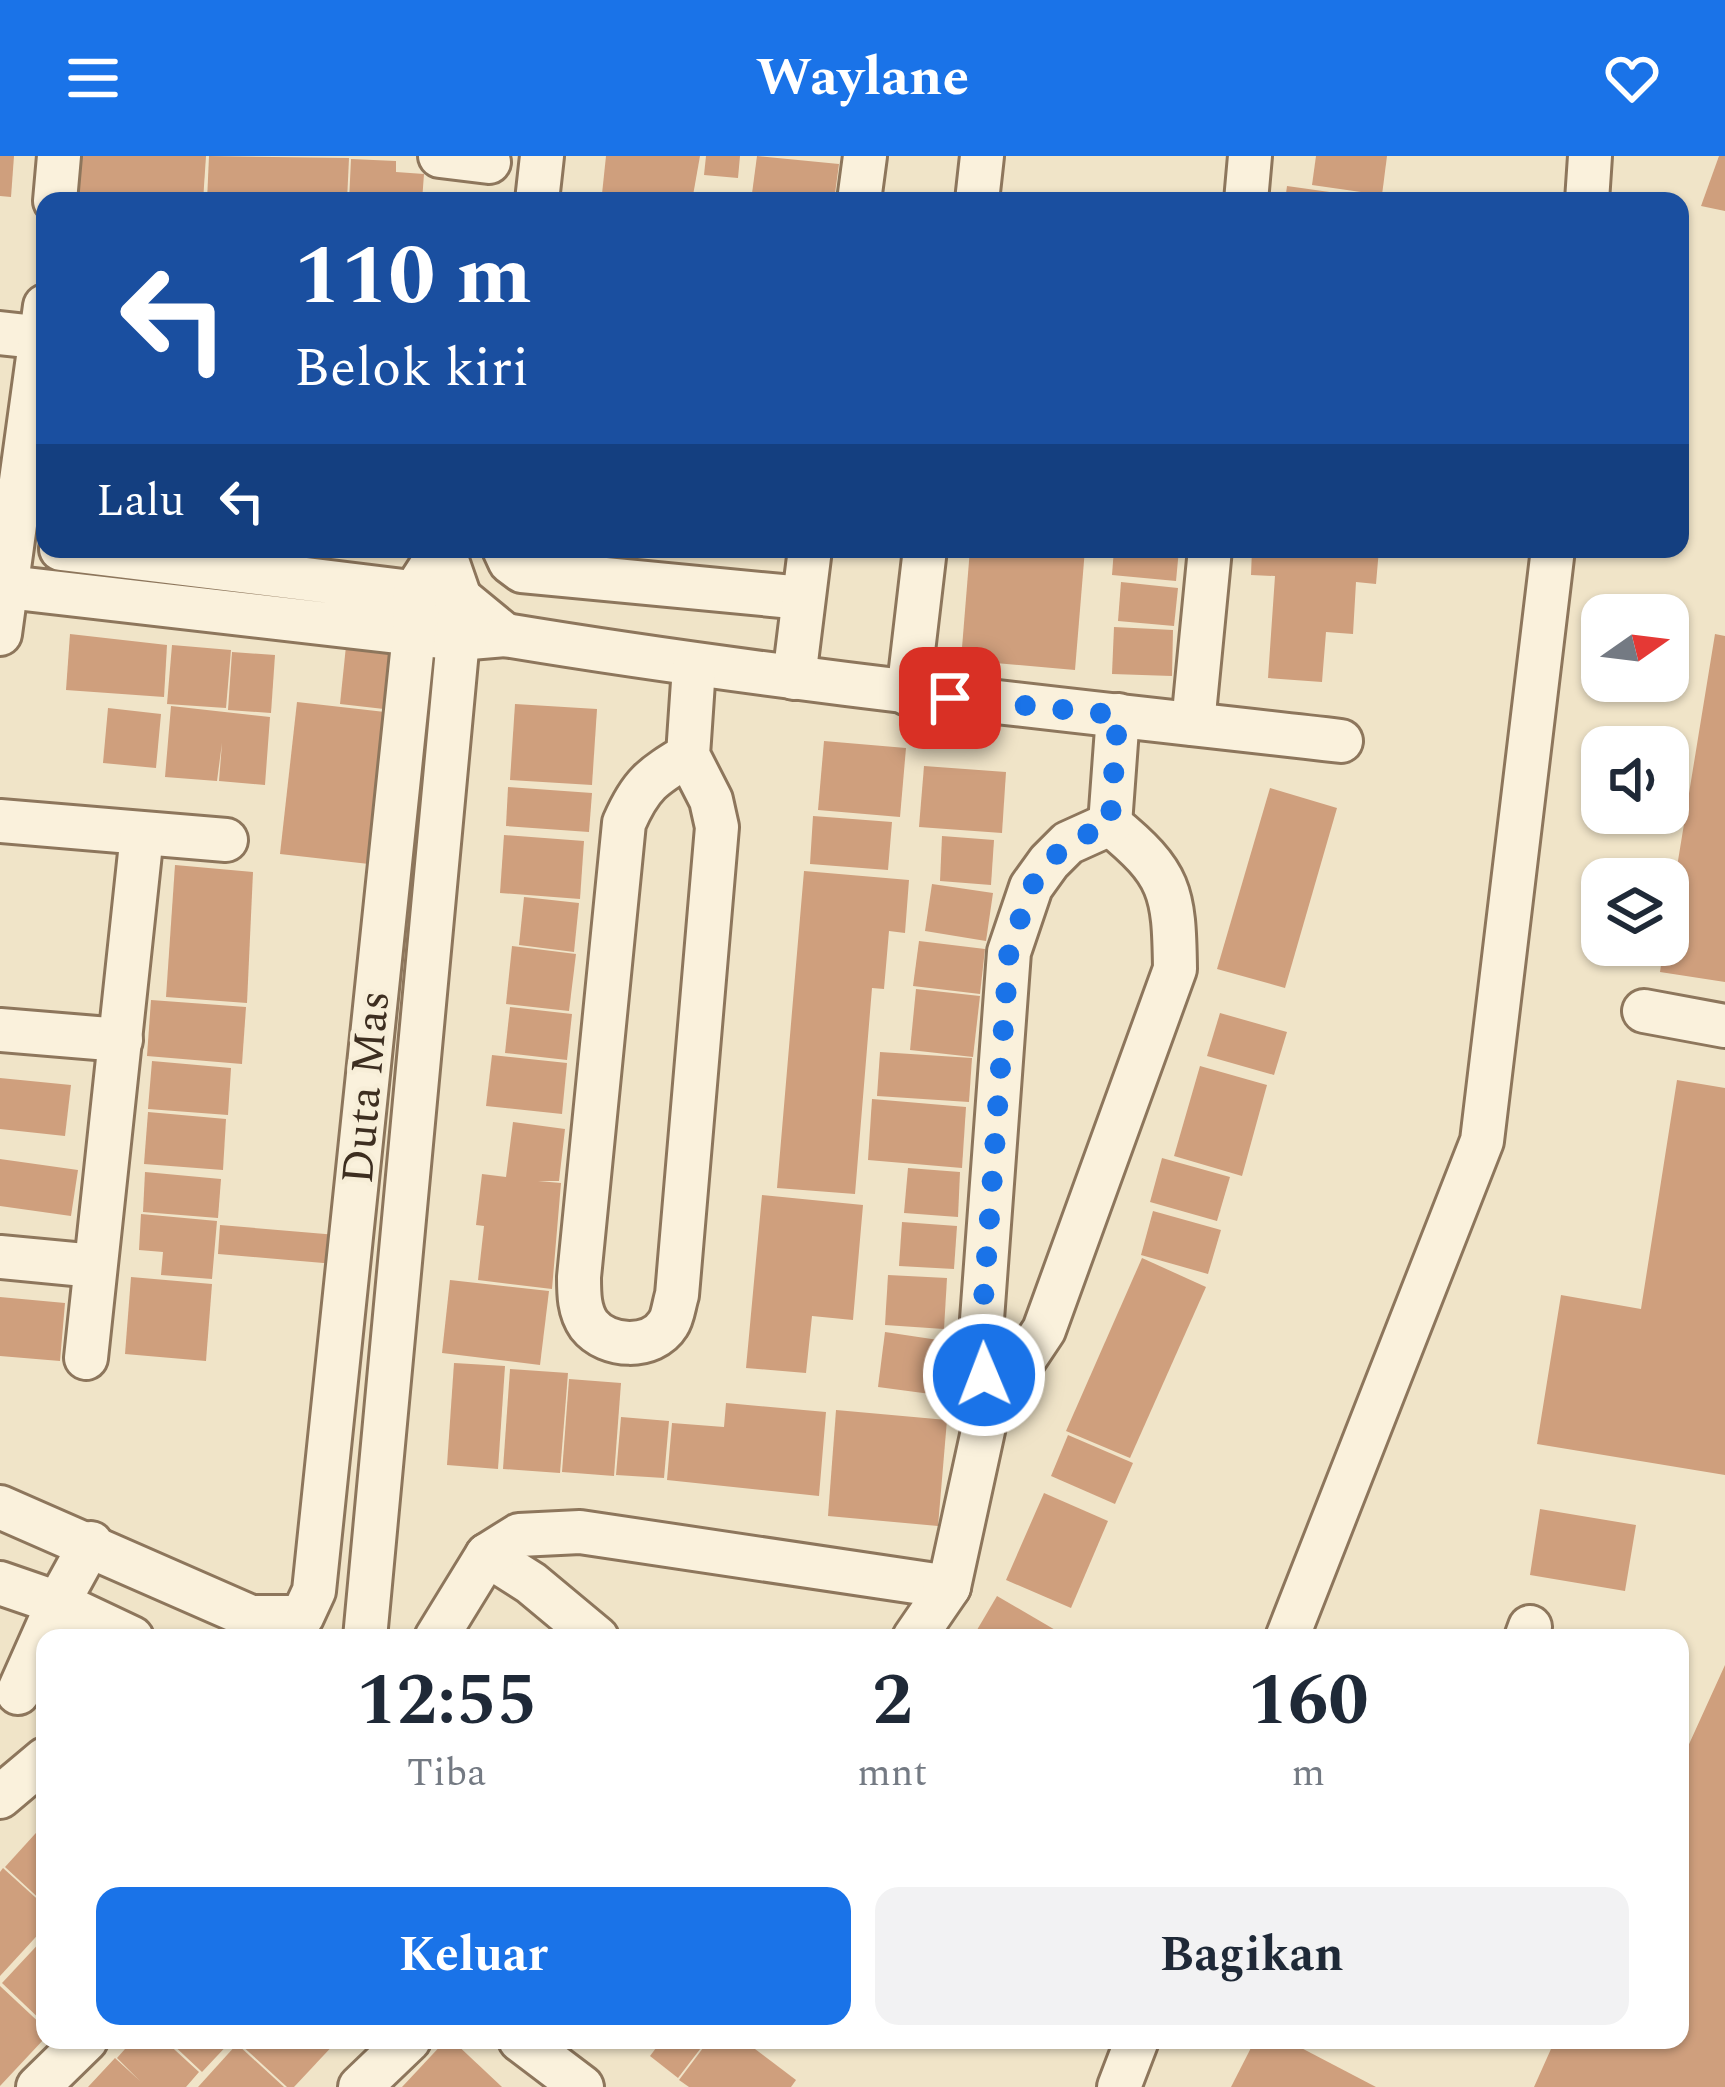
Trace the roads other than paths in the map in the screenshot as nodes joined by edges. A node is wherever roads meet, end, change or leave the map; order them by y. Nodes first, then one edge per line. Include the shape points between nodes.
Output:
1 (59, 156) edge
2 (440, 156) edge
3 (542, 156) edge
4 (865, 156) edge
5 (982, 156) edge
6 (1250, 156) edge
7 (1590, 156) edge
8 (487, 173) edge
9 (56, 192) edge
10 (538, 192) edge
11 (860, 192) edge
12 (978, 192) edge
13 (1247, 192) edge
14 (1588, 192) edge
15 (33, 329) edge
16 (19, 544) edge
17 (138, 558) edge
18 (437, 558) edge
19 (445, 558) edge
20 (508, 558) edge
21 (809, 558) edge
22 (924, 558) edge
23 (1209, 558) edge
24 (1552, 558) edge
25 (2, 586) edge
26 (415, 591) junction
27 (803, 598) junction
28 (459, 618) junction
29 (0, 634) edge
30 (414, 634) junction
31 (694, 667) junction
32 (794, 678) junction
33 (908, 694) junction
34 (1118, 715) junction
35 (1192, 724) junction
36 (1341, 741) dead end
37 (688, 755) junction
38 (0, 821) edge
39 (1110, 824) junction
40 (142, 834) junction
41 (226, 840) dead end
42 (1645, 1011) dead end
43 (1725, 1026) edge
44 (0, 1030) edge
45 (121, 1040) junction
46 (0, 1257) edge
47 (95, 1266) junction
48 (86, 1358) dead end
49 (986, 1418) junction
50 (0, 1507) edge
51 (91, 1544) junction
52 (487, 1555) junction
53 (0, 1583) edge
54 (949, 1587) junction
55 (58, 1603) junction
56 (47, 1629) edge
57 (113, 1629) edge
58 (366, 1629) edge
59 (442, 1629) edge
60 (587, 1629) edge
61 (920, 1629) edge
62 (1291, 1629) edge
63 (36, 1657) edge
64 (21, 1694) edge
65 (36, 1766) edge
66 (0, 1796) edge
67 (77, 2049) edge
68 (400, 2049) edge
69 (532, 2049) edge
70 (1134, 2049) edge
71 (38, 2087) edge
72 (360, 2087) edge
73 (582, 2087) edge
74 (1119, 2087) edge

1 - 9 street
2 - 8 street
3 - 10 street
4 - 11 street
5 - 12 street
6 - 13 street
7 - 14 street
15 - 16 street
16 - 25 street
17 - 26 street
18 - 26 street
19 - 28 street, Duta Mas
20 - 27 street via 522,571
21 - 27 street
22 - 33 street
23 - 35 street
24 - 62 street via 1481,1141
25 - 29 street
25 - 30 street
26 - 28 street
26 - 30 street
27 - 32 street
28 - 30 street
28 - 31 street via 505,635
28 - 58 street, Duta Mas
30 - 51 street via 314,1591 302,1617 251,1617
31 - 32 street
31 - 37 street
32 - 33 street
33 - 34 street
34 - 35 street
34 - 39 street
35 - 36 street
37 - 37 street via 638,791 624,824 579,1277 588,1324 622,1344 654,1338 677,1295 717,827
38 - 40 street
39 - 49 street via 1068,843 1049,862 1031,887 1009,952 981,1333
39 - 49 street via 1166,882 1175,969 1044,1330
40 - 41 street
40 - 45 street
42 - 43 street
44 - 45 street
45 - 47 street
46 - 47 street
47 - 48 street
49 - 54 street
50 - 51 street
51 - 55 street
52 - 54 street via 520,1535 580,1532
52 - 59 street
52 - 60 street
53 - 55 street
54 - 61 street
55 - 56 street
55 - 57 street
63 - 64 street
65 - 66 street
67 - 71 street
68 - 72 street
69 - 73 street
70 - 74 street

